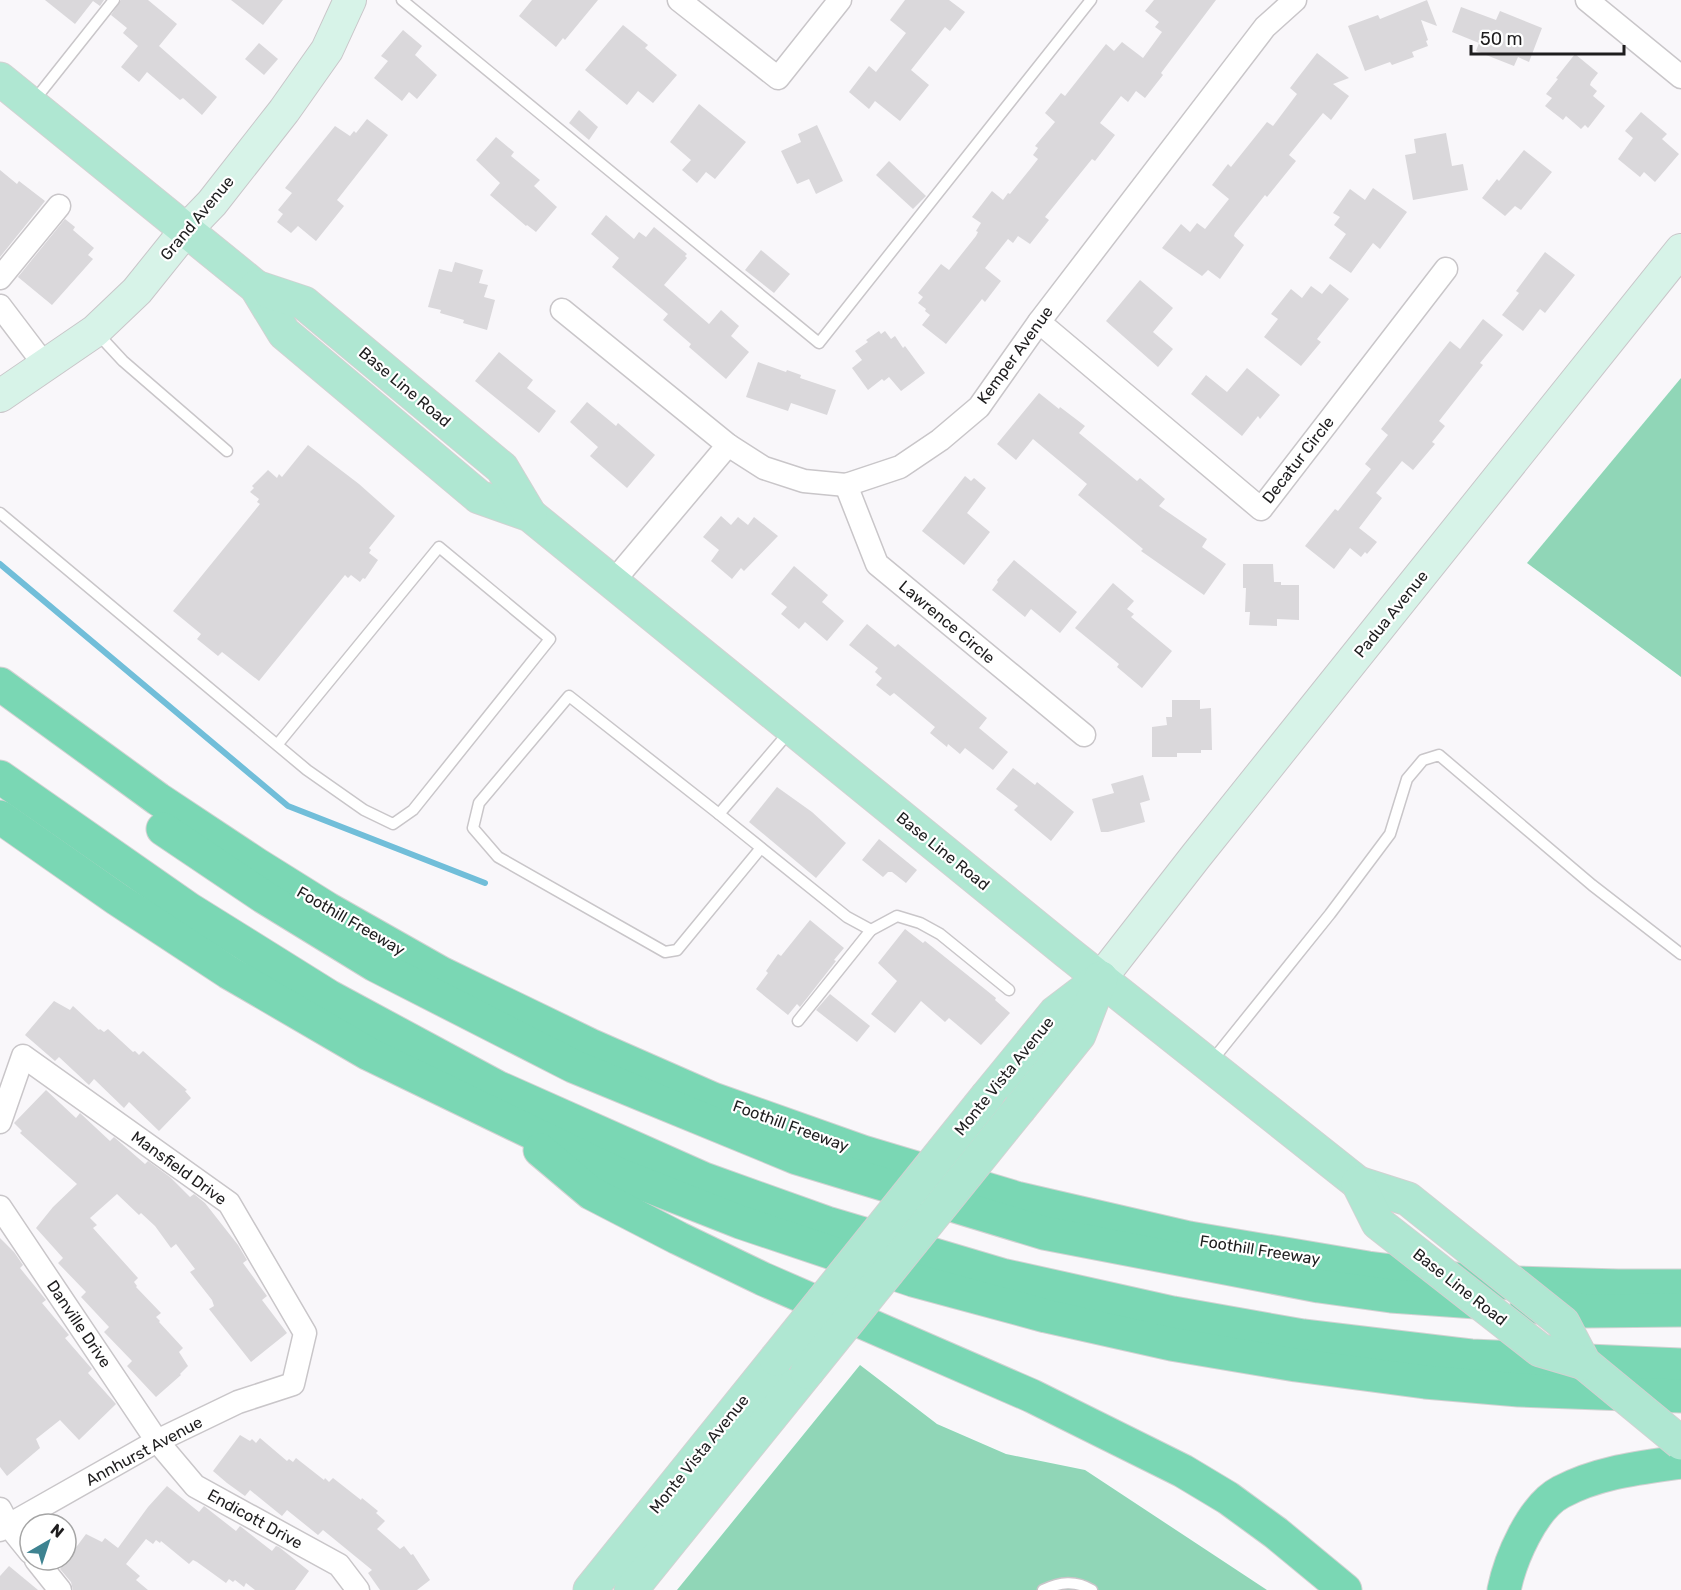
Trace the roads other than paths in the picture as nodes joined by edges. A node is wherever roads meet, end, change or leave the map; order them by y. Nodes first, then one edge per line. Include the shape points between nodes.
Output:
1 (114, 0) edge
2 (350, 0) edge
3 (402, 0) edge
4 (680, 0) edge
5 (840, 0) edge
6 (1091, 0) edge
7 (1295, 0) edge
8 (1587, 0) edge
9 (1681, 77) edge
10 (0, 79) edge
11 (31, 104) junction
12 (59, 206) dead end
13 (186, 230) junction
14 (1681, 250) edge
15 (1446, 269) dead end
16 (0, 278) edge
17 (0, 306) edge
18 (562, 310) dead end
19 (1039, 322) junction
20 (95, 331) junction
21 (44, 364) junction
22 (0, 396) edge
23 (728, 446) junction
24 (227, 451) dead end
25 (846, 485) junction
26 (0, 513) edge
27 (612, 583) junction
28 (0, 684) edge
29 (0, 712) edge
30 (792, 729) junction
31 (1084, 735) dead end
32 (277, 745) junction
33 (0, 777) edge
34 (719, 814) junction
35 (0, 817) edge
36 (761, 848) junction
37 (871, 930) junction
38 (1681, 954) edge
39 (1101, 978) junction
40 (1009, 990) dead end
41 (798, 1021) dead end
42 (1209, 1065) junction
43 (506, 1121) junction
44 (0, 1122) edge
45 (0, 1207) edge
46 (1681, 1286) edge
47 (1681, 1310) edge
48 (1681, 1365) edge
49 (293, 1384) joint
50 (1681, 1396) edge
51 (157, 1441) junction
52 (1681, 1443) edge
53 (1681, 1462) edge
54 (3, 1522) edge
55 (18, 1539) edge
56 (46, 1572) edge
57 (60, 1590) edge
58 (358, 1590) edge
59 (590, 1590) edge
60 (631, 1590) edge
61 (1043, 1590) edge
62 (1092, 1590) edge
63 (1345, 1590) edge
64 (1504, 1590) edge

1 - 11 lane
2 - 13 street, Grand Avenue via 327,50 284,111
3 - 6 lane via 819,343
4 - 5 street via 778,78
7 - 19 street, Kemper Avenue via 1265,27
8 - 9 street
10 - 11 main road, Base Line Road
11 - 13 main road, Base Line Road
12 - 16 street
13 - 20 street, Grand Avenue via 137,291
13 - 27 main road, Base Line Road via 256,287 304,303 502,468 530,515
14 - 39 street, Padua Avenue
15 - 19 street, Decatur Circle via 1261,509
17 - 21 street
18 - 23 street, Kemper Avenue
19 - 25 street, Kemper Avenue via 979,407 900,467
20 - 21 street, Grand Avenue
20 - 24 lane via 123,361
21 - 22 street, Grand Avenue
23 - 25 street, Kemper Avenue via 764,468 804,481
23 - 27 street
25 - 31 street, Lawrence Circle via 877,564
26 - 32 lane
27 - 30 main road, Base Line Road
28 - 46 highway, Foothill Freeway via 158,799 327,909 431,967 600,1050 713,1099 863,1152 1016,1198 1189,1238 1481,1282
29 - 47 highway via 254,891 375,965 573,1066 796,1158 1044,1233 1319,1286 1391,1296 1588,1311
30 - 34 lane
30 - 39 main road, Base Line Road
32 - 32 lane via 364,810 393,824 413,810 550,639 439,547
33 - 48 highway via 189,909 330,997 497,1087 704,1179 816,1219 1002,1275 1173,1313 1303,1336 1471,1356
34 - 36 lane
34 - 36 lane via 569,696 479,803 473,828 498,857 665,952 677,950
35 - 43 highway via 228,972 369,1054
36 - 37 lane via 847,917
37 - 40 lane via 897,916 920,923 940,934
37 - 41 lane
38 - 42 lane via 1592,885 1439,755 1423,760 1407,779 1390,834
39 - 42 main road, Base Line Road
39 - 59 main road, Monte Vista Avenue, bridge via 1054,1013
39 - 60 main road, Monte Vista Avenue, bridge via 1079,1035
42 - 52 main road, Base Line Road, bridge via 1358,1184 1378,1223 1540,1350 1584,1363
43 - 50 highway via 618,1174 740,1222 913,1280 1046,1316 1171,1344 1425,1382
43 - 63 highway via 591,1193 668,1233 763,1279 1032,1396 1184,1471 1276,1533
44 - 49 street, Mansfield Drive via 23,1056 229,1203 305,1333
45 - 51 street, Danville Drive
49 - 51 street, Annhurst Avenue via 238,1402
51 - 54 street, Annhurst Avenue
51 - 58 street, Endicott Drive via 195,1486 339,1565
53 - 64 highway via 1615,1471 1559,1493 1528,1529
54 - 55 street
56 - 57 street
61 - 62 lane via 1060,1582

